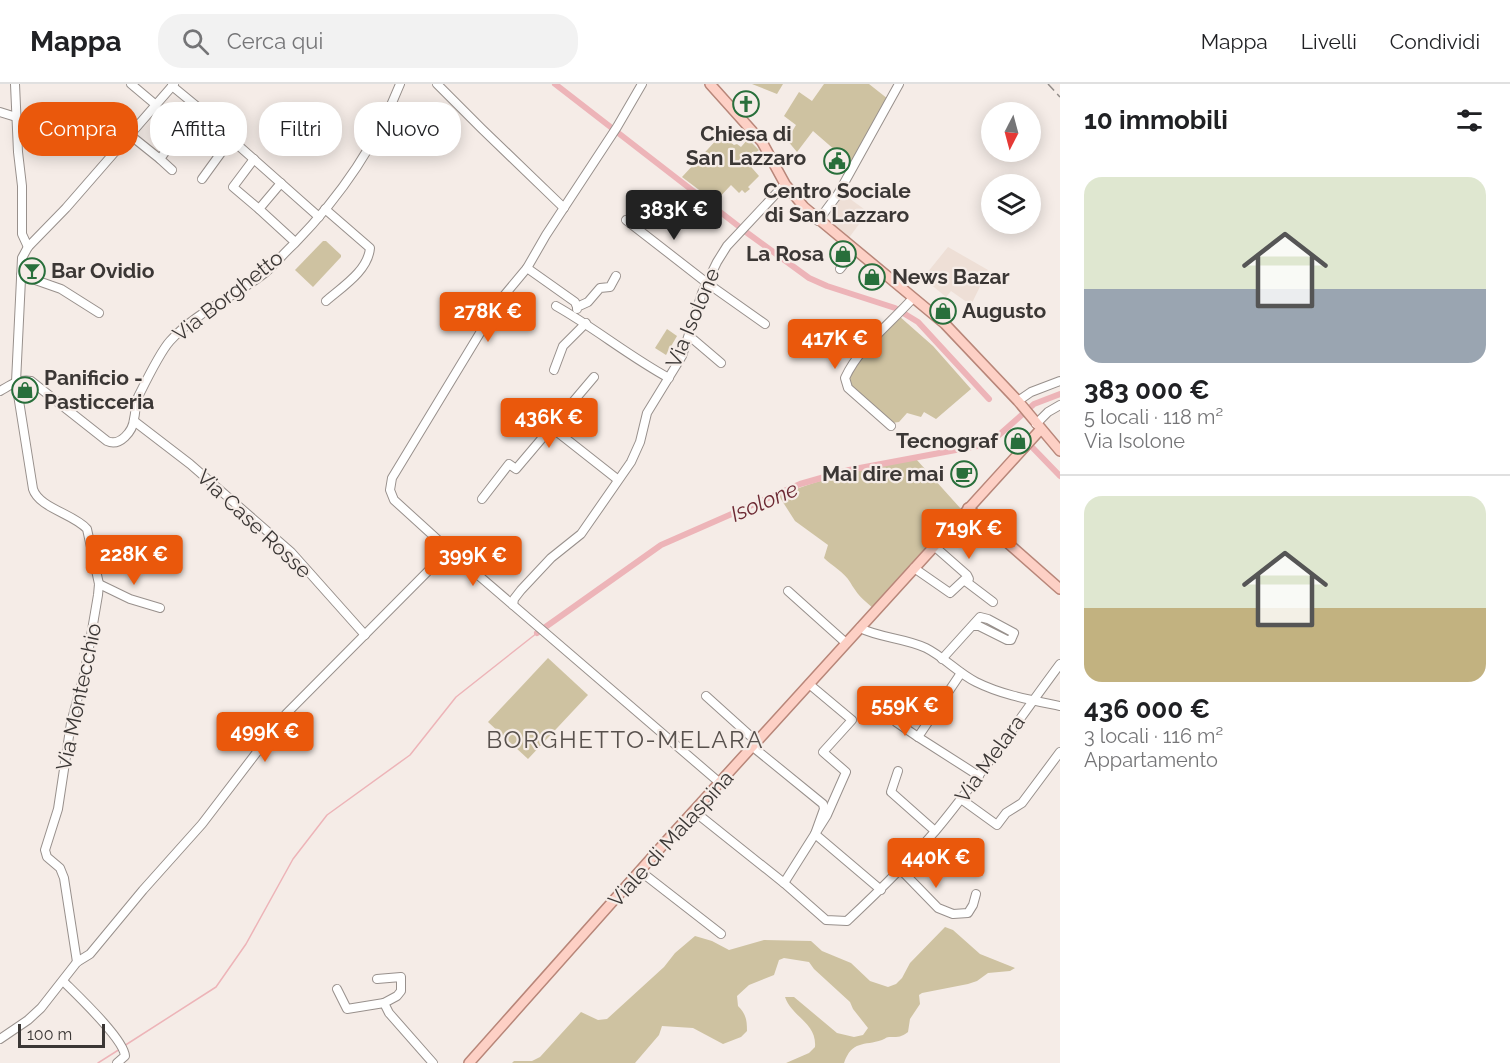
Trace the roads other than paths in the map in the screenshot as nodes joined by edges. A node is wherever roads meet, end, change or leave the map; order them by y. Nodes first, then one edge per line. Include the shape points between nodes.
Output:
1 (15, 84) edge
2 (131, 84) edge
3 (400, 84) edge
4 (437, 84) edge
5 (642, 84) edge
6 (710, 84) edge
7 (899, 84) edge
8 (173, 85) edge
9 (152, 102) edge
10 (159, 102) edge
11 (192, 102) edge
12 (0, 112) edge
13 (150, 112) edge
14 (16, 117) junction
15 (138, 126) edge
16 (138, 141) edge
17 (247, 153) edge
18 (112, 156) edge
19 (162, 156) edge
20 (218, 156) edge
21 (160, 159) junction
22 (254, 159) junction
23 (172, 170) dead end
24 (202, 178) dead end
25 (281, 183) junction
26 (785, 184) junction
27 (564, 208) junction
28 (259, 209) junction
29 (325, 209) junction
30 (319, 218) junction
31 (626, 220) dead end
32 (818, 221) junction
33 (295, 242) junction
34 (27, 247) junction
35 (855, 250) junction
36 (527, 268) junction
37 (840, 269) dead end
38 (21, 275) junction
39 (616, 276) dead end
40 (707, 283) junction
41 (913, 298) junction
42 (326, 302) dead end
43 (556, 306) dead end
44 (578, 307) junction
45 (99, 313) dead end
46 (575, 316) junction
47 (586, 323) junction
48 (765, 324) dead end
49 (688, 339) junction
50 (721, 363) dead end
51 (554, 370) dead end
52 (594, 377) dead end
53 (669, 378) junction
54 (1060, 381) edge
55 (16, 382) junction
56 (0, 391) edge
57 (1019, 402) junction
58 (1060, 405) edge
59 (134, 421) junction
60 (1037, 425) junction
61 (891, 426) dead end
62 (552, 427) junction
63 (1060, 451) edge
64 (617, 479) junction
65 (482, 499) dead end
66 (968, 507) junction
67 (934, 546) junction
68 (449, 550) junction
69 (914, 568) junction
70 (967, 582) junction
71 (99, 584) junction
72 (1060, 589) edge
73 (788, 591) dead end
74 (993, 602) dead end
75 (513, 605) junction
76 (160, 608) dead end
77 (972, 626) junction
78 (860, 628) junction
79 (364, 635) junction
80 (846, 643) junction
81 (942, 659) junction
82 (1060, 663) edge
83 (961, 673) junction
84 (809, 684) junction
85 (706, 696) dead end
86 (1033, 701) junction
87 (1060, 706) edge
88 (896, 722) dead end
89 (918, 737) junction
90 (755, 745) junction
91 (1060, 752) edge
92 (1056, 765) edge
93 (898, 771) dead end
94 (979, 776) junction
95 (720, 783) junction
96 (961, 799) junction
97 (695, 812) junction
98 (935, 831) junction
99 (815, 834) junction
100 (900, 869) junction
101 (640, 871) junction
102 (784, 883) junction
103 (881, 890) junction
104 (976, 894) dead end
105 (721, 934) dead end
106 (77, 962) junction
107 (377, 979) dead end
108 (63, 981) junction
109 (337, 989) dead end
110 (384, 1003) junction
111 (0, 1039) edge
112 (117, 1063) edge
113 (433, 1063) edge
114 (469, 1063) edge

1 - 14 street
2 - 9 street
3 - 29 street, Via Borghetto via 389,112 350,178
4 - 27 street
5 - 27 street
6 - 26 main road via 762,142
7 - 32 street via 838,194
8 - 10 street
8 - 11 street
12 - 14 street
13 - 15 street
14 - 34 street via 22,234
16 - 21 street
17 - 22 street
18 - 34 street
19 - 21 street
20 - 24 street
21 - 23 street
22 - 25 street
22 - 28 street via 233,187
25 - 28 street
25 - 30 street
26 - 32 main road
26 - 40 street, Via Isolone via 727,246
27 - 36 street
28 - 33 street
29 - 30 street, Via Borghetto
29 - 42 street via 370,248 365,265
30 - 33 street, Via Borghetto
31 - 40 street
32 - 35 main road
33 - 59 street, Via Borghetto via 268,270 193,319 168,343 138,398
34 - 38 street, Via Montecchio
35 - 37 street
35 - 41 main road
36 - 44 street
36 - 68 street via 492,312 390,484 394,500
38 - 45 street via 61,290
38 - 55 street, Via Montecchio
39 - 44 street via 610,287 600,288
40 - 48 street
40 - 49 street, Via Isolone
41 - 57 main road via 945,324
41 - 61 street via 888,322 845,378 848,388
43 - 46 street
44 - 46 street
46 - 47 street
47 - 51 street via 562,346
47 - 53 street
49 - 50 street
49 - 53 street, Via Isolone
52 - 62 street
53 - 64 street, Via Isolone via 647,413 637,451
54 - 57 street via 1031,392
55 - 56 street
55 - 59 street, Via Borghetto via 36,384 110,442 121,441
55 - 71 street, Via Montecchio via 34,493 87,529
57 - 60 main road
58 - 60 street
59 - 79 street, Via Case Rosse via 291,552
60 - 63 main road
60 - 66 main road, Viale di Malaspina via 1028,442
62 - 64 street
62 - 65 street via 516,469 509,464
64 - 75 street, Via Isolone via 581,534 551,558
66 - 67 main road, Viale di Malaspina
66 - 72 main road
67 - 69 main road, Viale di Malaspina
67 - 70 street via 967,575
68 - 75 street
68 - 79 street
69 - 70 street via 950,593 964,580
69 - 78 main road, Viale di Malaspina
70 - 74 street
71 - 76 street
71 - 106 street, Via Montecchio via 58,809 45,850 46,857 60,868 64,878
73 - 80 street
75 - 95 street
77 - 77 street via 1007,640 1014,635 983,617
77 - 81 street
78 - 80 main road, Viale di Malaspina
78 - 81 street via 916,644
79 - 106 street via 286,714 202,824 90,954
80 - 84 main road, Viale di Malaspina
81 - 83 street
82 - 86 street, Via Melara
83 - 86 street via 990,688
83 - 89 street
84 - 90 main road, Viale di Malaspina
84 - 99 street via 852,720 823,752 846,772
85 - 90 street
86 - 87 street
86 - 94 street, Via Melara
88 - 89 street
89 - 94 street
90 - 95 main road, Viale di Malaspina
90 - 99 street via 823,804
91 - 92 street
92 - 96 street via 997,825
93 - 98 street via 891,792
94 - 96 street, Via Melara
95 - 97 main road, Viale di Malaspina
96 - 98 street, Via Melara
97 - 101 main road, Viale di Malaspina
97 - 102 street, Via Melara
98 - 100 street, Via Melara
99 - 102 street
99 - 103 street
100 - 103 street, Via Melara
100 - 104 street via 938,908 953,914 968,913
101 - 105 street
101 - 114 main road, Viale di Malaspina
102 - 103 street, Via Melara via 826,920 847,921
106 - 108 street
107 - 110 street via 401,977 398,996
108 - 111 street via 28,1020
108 - 112 street via 116,1038 125,1056
109 - 110 street via 347,1009
110 - 113 street

